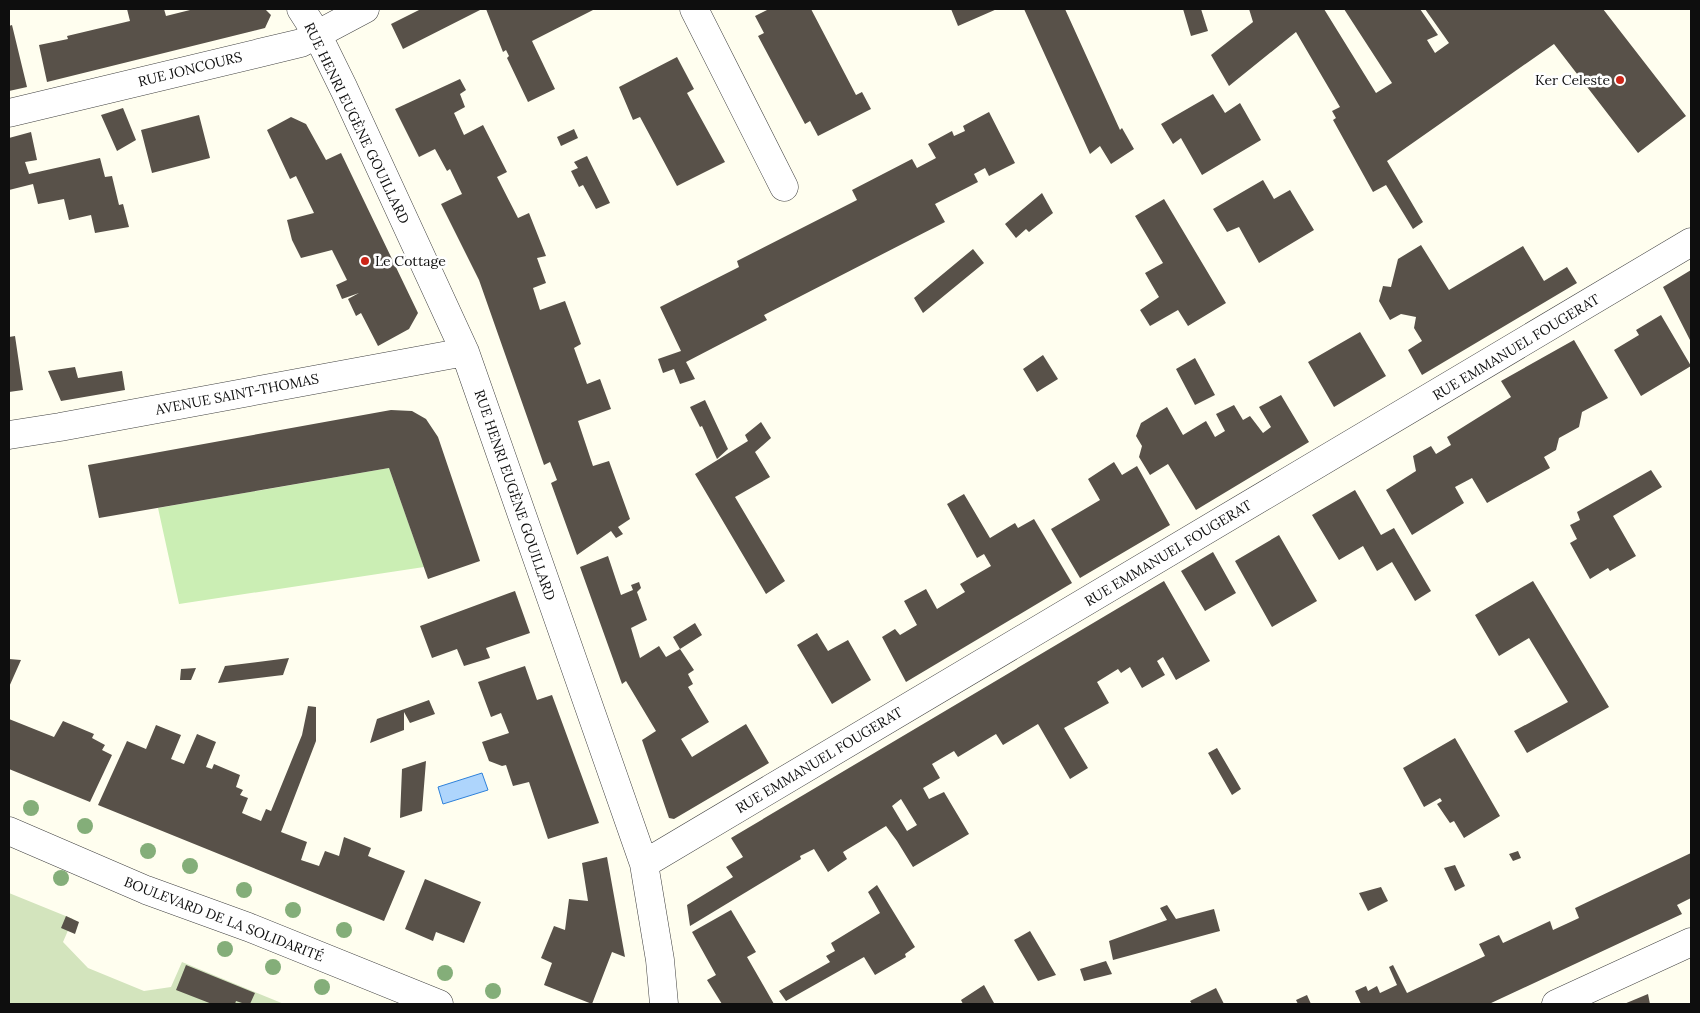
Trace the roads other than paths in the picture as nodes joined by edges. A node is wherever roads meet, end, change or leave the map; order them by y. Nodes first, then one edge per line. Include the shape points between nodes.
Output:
1 (301, 9) edge
2 (365, 9) edge
3 (694, 9) edge
4 (317, 34) junction
5 (9, 113) edge
6 (784, 188) dead end
7 (1691, 242) edge
8 (465, 352) junction
9 (9, 435) edge
10 (9, 831) edge
11 (644, 864) junction
12 (1691, 942) edge
13 (1561, 1003) edge
14 (440, 1004) edge
15 (664, 1004) edge

1 - 4 street, RUE HENRI EUGÈNE GOUILLARD
2 - 4 street, RUE JONCOURS
3 - 6 street
4 - 5 street, RUE JONCOURS via 301,43
4 - 8 street, RUE HENRI EUGÈNE GOUILLARD
7 - 11 street, RUE EMMANUEL FOUGERAT
8 - 9 street, AVENUE SAINT-THOMAS
8 - 11 street, RUE HENRI EUGÈNE GOUILLARD
10 - 14 street, BOULEVARD DE LA SOLIDARITÉ via 146,890
11 - 15 street, RUE HENRI EUGÈNE GOUILLARD
12 - 13 street

